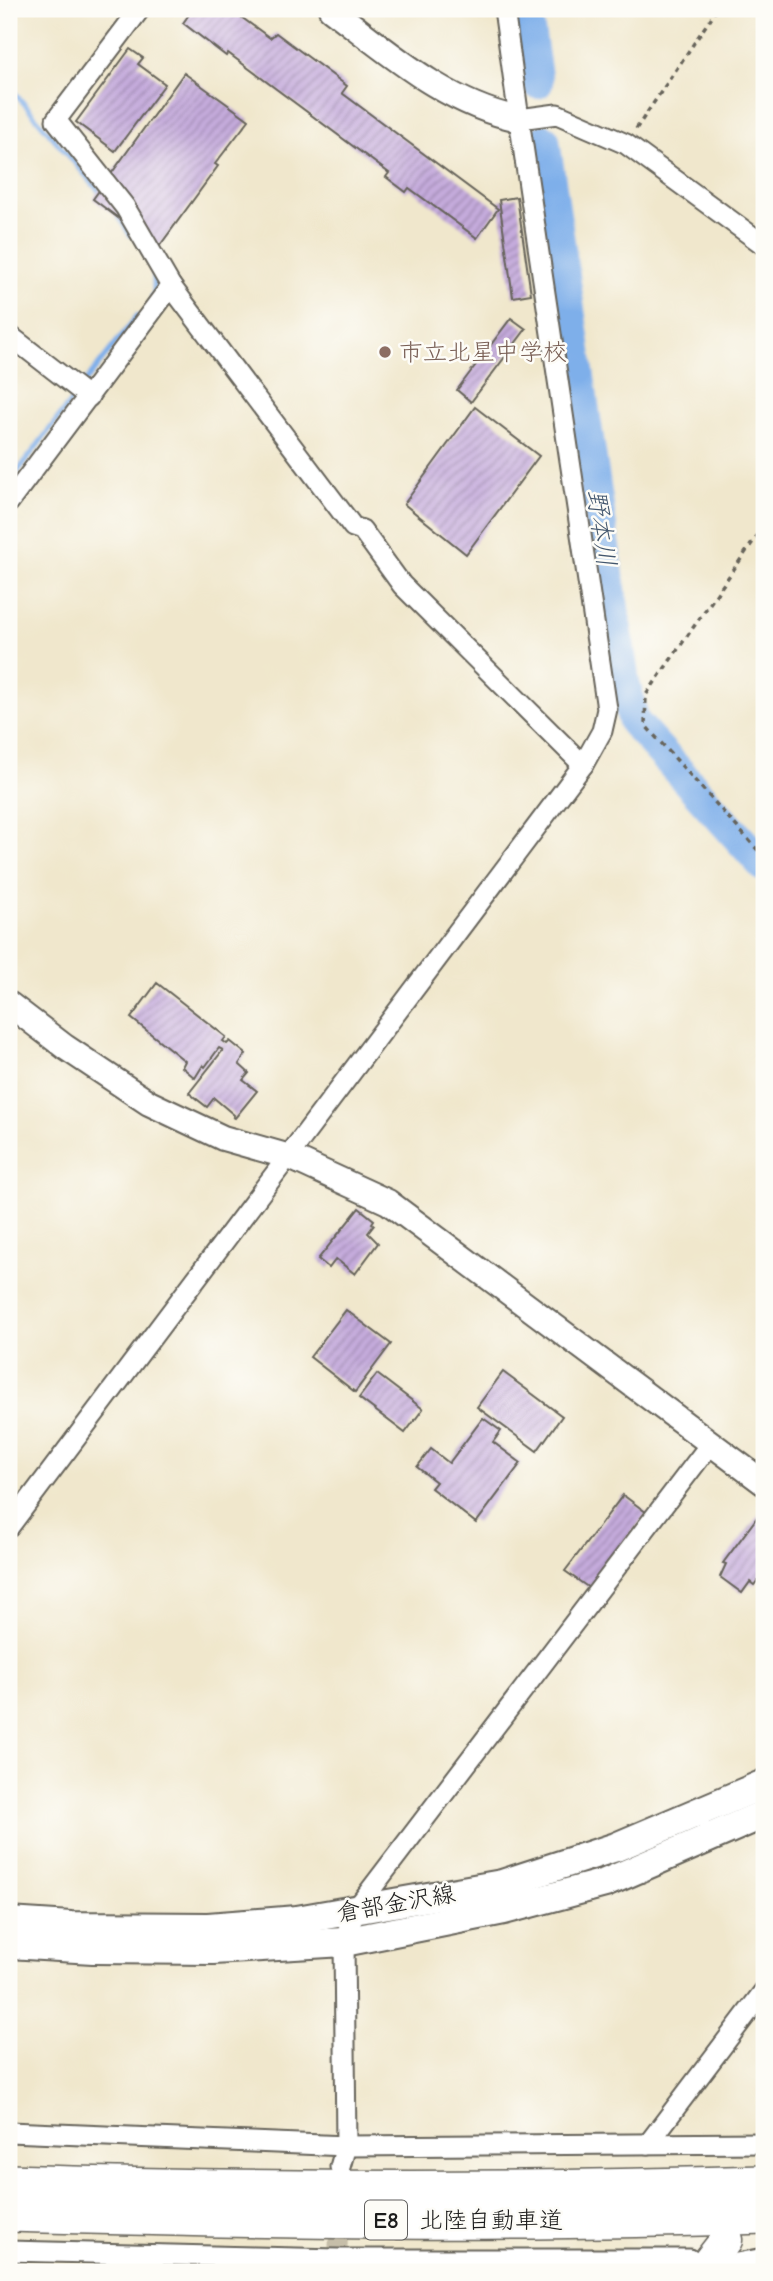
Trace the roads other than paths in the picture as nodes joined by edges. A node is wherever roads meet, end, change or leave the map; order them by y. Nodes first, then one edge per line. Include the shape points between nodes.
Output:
1 (140, 9) edge
2 (331, 9) edge
3 (503, 9) edge
4 (519, 119) junction
5 (764, 245) edge
6 (171, 286) junction
7 (9, 335) edge
8 (89, 397) junction
9 (9, 502) edge
10 (583, 765) junction
11 (9, 1004) edge
12 (290, 1157) junction
13 (711, 1443) junction
14 (764, 1483) edge
15 (9, 1527) edge
16 (764, 1784) edge
17 (764, 1814) edge
18 (356, 1909) junction
19 (9, 1922) edge
20 (344, 1942) junction
21 (9, 1944) edge
22 (764, 1992) edge
23 (9, 2132) edge
24 (764, 2143) edge
25 (648, 2144) junction
26 (346, 2146) junction
27 (340, 2167) dead end
28 (9, 2183) edge
29 (764, 2184) edge
30 (9, 2213) edge
31 (764, 2216) edge
32 (726, 2240) dead end
33 (9, 2251) edge
34 (764, 2259) edge
35 (338, 2260) edge
36 (681, 2272) edge
37 (701, 2272) edge
38 (726, 2272) edge

1 - 6 street via 56,120 125,207
2 - 4 street via 422,77 493,114
3 - 4 street
4 - 5 street via 557,114 626,144
4 - 10 street via 607,709 602,731
6 - 8 street
6 - 10 street via 402,585
7 - 8 street
8 - 9 street
10 - 12 street
11 - 12 street via 149,1103 223,1138
12 - 13 street via 388,1202
12 - 15 street
13 - 14 street
13 - 18 street
16 - 18 main road, 倉部金沢線 via 616,1847 502,1884
17 - 20 main road, 倉部金沢線 via 605,1882 504,1910
18 - 19 main road, 倉部金沢線 via 297,1920 208,1927
18 - 20 street
20 - 21 main road, 倉部金沢線 via 213,1950
20 - 26 street
22 - 25 street
23 - 26 street
24 - 25 street
25 - 26 street
26 - 27 street
28 - 29 highway, 北陸自動車道 / E8 via 427,2190
30 - 31 highway, 北陸自動車道 / E8 via 420,2221
32 - 37 main road
33 - 35 street
34 - 38 street via 738,2263
35 - 36 street via 690,2259

